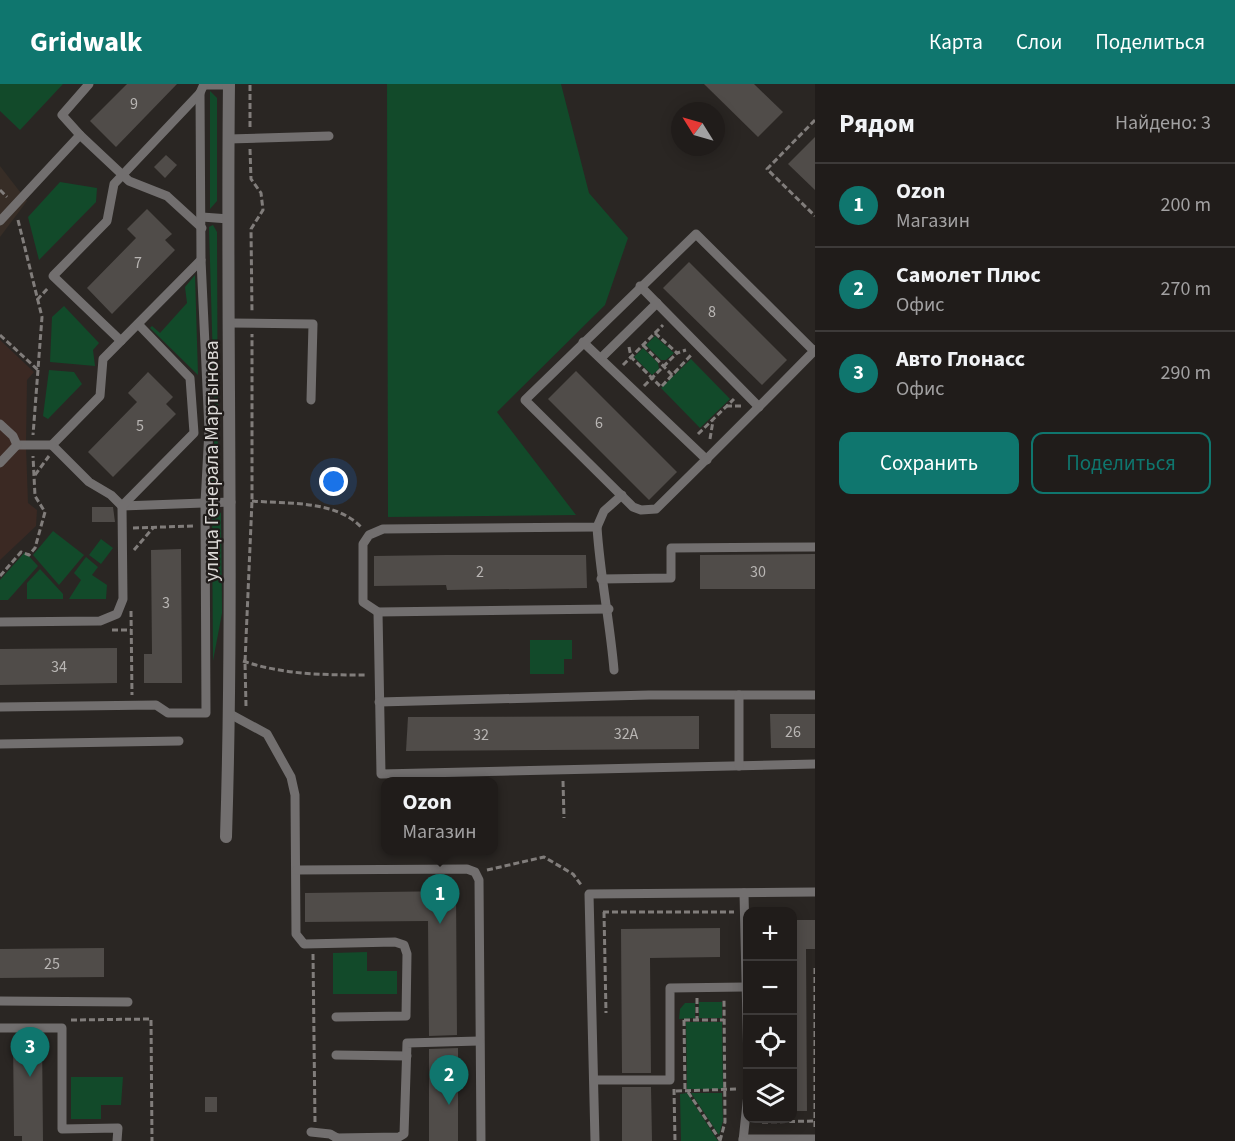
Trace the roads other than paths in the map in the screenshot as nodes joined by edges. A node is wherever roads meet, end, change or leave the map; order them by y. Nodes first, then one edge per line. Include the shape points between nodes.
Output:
1 (89, 84) edge
2 (229, 85) edge
3 (203, 87) edge
4 (80, 135) junction
5 (329, 136) dead end
6 (228, 139) junction
7 (122, 176) junction
8 (202, 217) junction
9 (229, 219) junction
10 (0, 221) edge
11 (202, 228) junction
12 (201, 260) junction
13 (640, 286) junction
14 (657, 303) junction
15 (230, 323) junction
16 (138, 324) junction
17 (121, 342) junction
18 (583, 342) junction
19 (815, 351) edge
20 (602, 357) junction
21 (311, 400) dead end
22 (207, 403) junction
23 (192, 405) junction
24 (759, 407) junction
25 (0, 424) edge
26 (17, 445) junction
27 (53, 447) junction
28 (707, 460) junction
29 (0, 463) edge
30 (622, 495) junction
31 (231, 502) junction
32 (205, 503) junction
33 (122, 506) junction
34 (597, 527) junction
35 (815, 547) edge
36 (601, 579) junction
37 (609, 609) junction
38 (378, 612) junction
39 (0, 622) edge
40 (614, 670) dead end
41 (739, 695) junction
42 (815, 695) edge
43 (380, 702) junction
44 (0, 707) edge
45 (230, 714) junction
46 (179, 741) dead end
47 (0, 744) edge
48 (815, 764) edge
49 (739, 766) junction
50 (226, 837) dead end
51 (297, 870) junction
52 (815, 892) edge
53 (744, 893) junction
54 (745, 961) edge
55 (743, 987) edge
56 (0, 1001) edge
57 (128, 1002) dead end
58 (336, 1017) dead end
59 (0, 1028) edge
60 (479, 1041) junction
61 (336, 1055) dead end
62 (407, 1056) junction
63 (595, 1080) junction
64 (744, 1123) edge
65 (313, 1132) road end
66 (815, 1139) edge
67 (337, 1140) edge
68 (742, 1140) edge
69 (117, 1141) edge
70 (481, 1141) edge
71 (595, 1141) edge

1 - 4 lane via 62,115
2 - 3 lane
2 - 6 street, улица Генерала Мартынова
3 - 7 lane
3 - 8 lane
4 - 7 lane
4 - 10 lane
5 - 6 lane
6 - 9 street, улица Генерала Мартынова
7 - 11 lane via 167,196
7 - 17 lane via 114,184 106,221 53,276
8 - 9 lane
8 - 11 lane
9 - 15 street, улица Генерала Мартынова
11 - 12 lane
12 - 16 lane
12 - 22 lane
13 - 14 lane
13 - 18 lane
13 - 19 lane via 696,234
14 - 20 lane
14 - 24 lane
15 - 21 lane via 313,324
15 - 31 street, улица Генерала Мартынова
16 - 17 lane
16 - 23 lane via 190,378
17 - 27 lane via 103,360 100,396
18 - 20 lane
18 - 30 lane via 525,400
19 - 24 lane
20 - 28 lane
22 - 23 lane
22 - 32 lane
23 - 33 lane via 194,433
24 - 28 lane
25 - 26 lane
26 - 27 lane
26 - 29 lane
27 - 33 lane via 89,482
28 - 30 lane via 656,509 641,510
30 - 34 lane via 604,511
31 - 32 lane
31 - 45 street, улица Генерала Мартынова
32 - 33 lane
32 - 44 lane via 206,713 168,713 156,705
33 - 39 lane via 123,599 117,614 100,621
34 - 36 lane
34 - 38 lane via 383,529 369,535 363,544 363,602
35 - 36 lane via 671,548 671,578
36 - 37 lane
37 - 38 lane
37 - 40 lane
38 - 43 lane
41 - 42 lane
41 - 43 lane
41 - 49 lane
43 - 49 lane via 381,774
45 - 50 street, улица Генерала Мартынова
45 - 51 lane via 267,734 291,777 296,795
46 - 47 lane
48 - 49 lane
51 - 58 lane via 296,934 304,944 395,942 404,945 407,954 406,1016
51 - 60 lane via 475,872 479,880
52 - 53 lane
53 - 54 lane
53 - 63 lane via 589,894
55 - 63 lane via 670,988 670,1080
56 - 57 lane
59 - 69 lane via 62,1028 62,1129 118,1128
60 - 62 lane via 408,1043
60 - 70 lane
61 - 62 lane
62 - 67 lane via 404,1134
63 - 71 lane
64 - 68 lane
65 - 67 lane
66 - 68 lane

